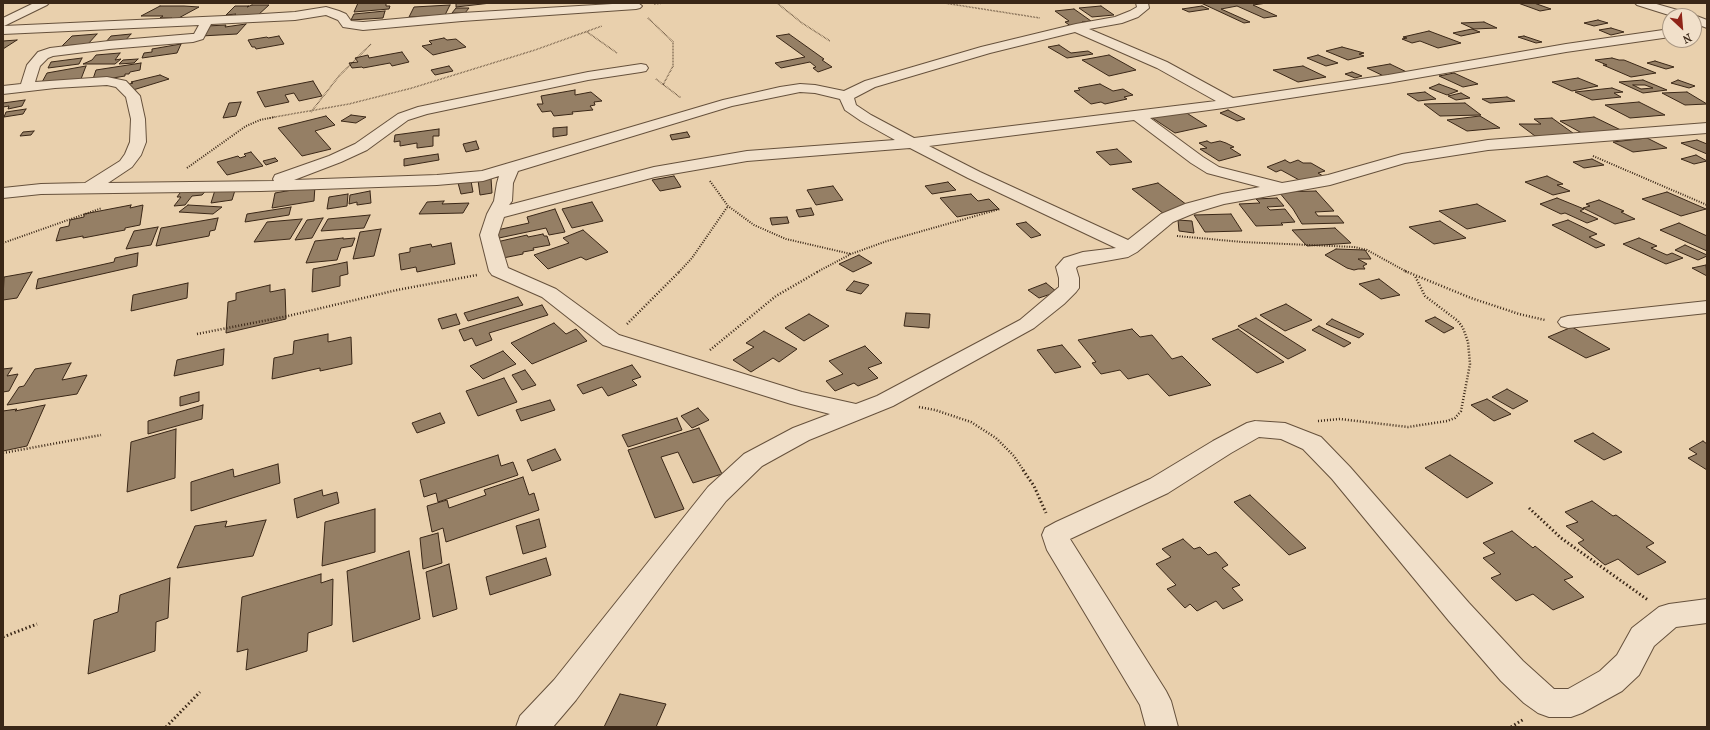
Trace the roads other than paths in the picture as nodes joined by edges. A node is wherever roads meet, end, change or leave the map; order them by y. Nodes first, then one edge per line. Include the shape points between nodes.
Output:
1 (43, 3) edge
2 (1142, 3) edge
3 (1641, 3) edge
4 (636, 6) road end
5 (1662, 9) edge
6 (207, 21) junction
7 (3, 23) edge
8 (1076, 28) junction
9 (3, 30) edge
10 (1662, 34) edge
11 (641, 68) dead end
12 (26, 86) junction
13 (3, 90) edge
14 (846, 96) junction
15 (1231, 103) junction
16 (1136, 114) junction
17 (1707, 128) edge
18 (912, 143) junction
19 (511, 168) junction
20 (261, 186) junction
21 (89, 188) junction
22 (1284, 188) junction
23 (3, 193) edge
24 (496, 214) junction
25 (1130, 248) junction
26 (1707, 307) edge
27 (1568, 322) road end
28 (858, 412) junction
29 (1707, 611) edge
30 (532, 727) edge
31 (1162, 727) edge

1 - 7 street
2 - 8 street via 1143,8 1134,14 1118,20
3 - 5 street
4 - 6 street via 352,25 347,24 335,13 326,11 281,17
6 - 9 street
6 - 12 street via 199,36 193,38 50,52 43,55 34,65
8 - 14 street via 986,50 878,82
8 - 15 street via 1162,65
10 - 15 street
11 - 20 street via 588,76 423,110 403,117 361,146 335,159
12 - 13 street
12 - 21 street via 106,82 121,84 133,96 138,119 138,142 133,155 126,164
14 - 18 street via 850,107
14 - 19 street via 808,88 780,91 728,103
15 - 16 street
16 - 18 street
16 - 22 street via 1213,170
17 - 22 street via 1444,151 1402,159 1330,180
18 - 24 street via 747,156 698,164 646,174
18 - 25 street
19 - 20 street via 483,176 436,180
19 - 24 street via 505,183 503,201
20 - 21 street
21 - 23 street
22 - 25 street via 1222,199 1191,208 1167,218
24 - 28 street via 489,236 499,271 549,293 611,340 799,399
25 - 28 street via 1115,254 1071,262 1066,267 1069,288 1027,324 885,401
26 - 27 street
28 - 30 street via 801,434 753,460 717,494 565,690
29 - 31 street via 1669,616 1643,637 1628,665 1611,681 1571,703 1550,703 1535,693 1512,671 1341,473 1312,444 1285,431 1255,429 1159,486 1055,535 1057,544 1155,701

